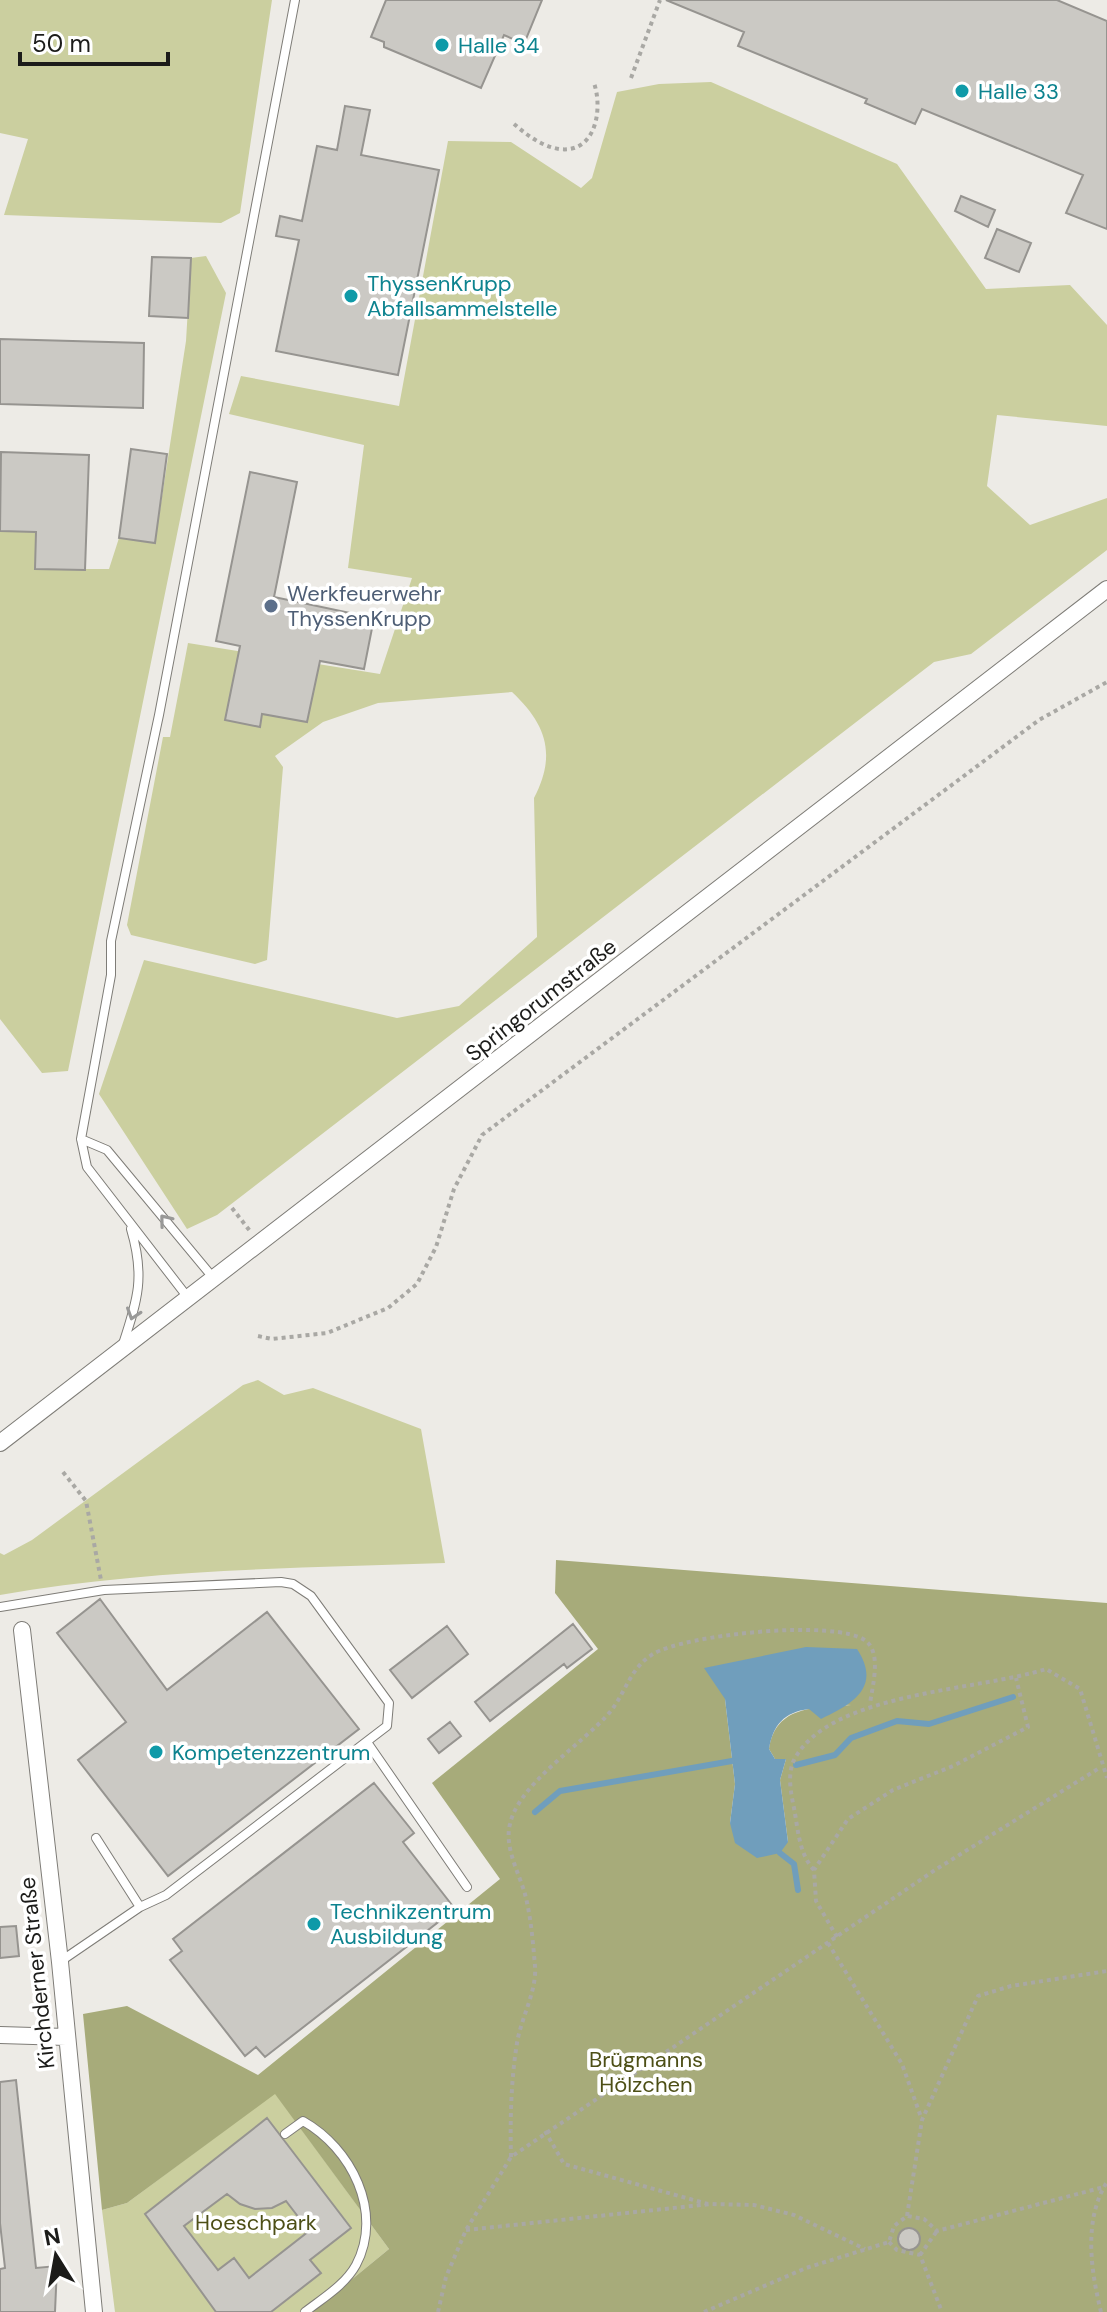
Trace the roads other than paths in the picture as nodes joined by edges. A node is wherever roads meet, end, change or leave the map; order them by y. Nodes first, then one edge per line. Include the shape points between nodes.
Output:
1 (295, 0) edge
2 (1107, 589) edge
3 (81, 1139) junction
4 (128, 1221) junction
5 (215, 1280) junction
6 (189, 1300) junction
7 (121, 1352) junction
8 (0, 1443) edge
9 (0, 1607) edge
10 (22, 1630) dead end
11 (367, 1742) junction
12 (96, 1838) dead end
13 (467, 1887) dead end
14 (140, 1907) junction
15 (60, 1962) junction
16 (0, 2035) edge
17 (66, 2037) junction
18 (285, 2134) dead end
19 (94, 2312) edge
20 (305, 2312) edge

1 - 3 lane via 111,941 111,975
2 - 5 street, Springorumstraße
3 - 4 lane via 87,1167
5 -> 3 lane via 107,1150
4 - 6 lane
4 -> 7 lane via 137,1250 140,1292
5 - 6 street, Springorumstraße
6 - 7 street, Springorumstraße
7 - 8 street, Springorumstraße
9 - 11 lane via 104,1590 281,1582 303,1589 389,1703 387,1726
10 - 15 street, Kirchderner Straße
11 - 13 lane
11 - 14 lane via 166,1895
12 - 14 lane
14 - 15 lane
15 - 17 street, Kirchderner Straße
16 - 17 street
17 - 19 street, Kirchderner Straße
18 - 20 lane via 303,2121 316,2128 356,2174 364,2197 366,2229 355,2267

